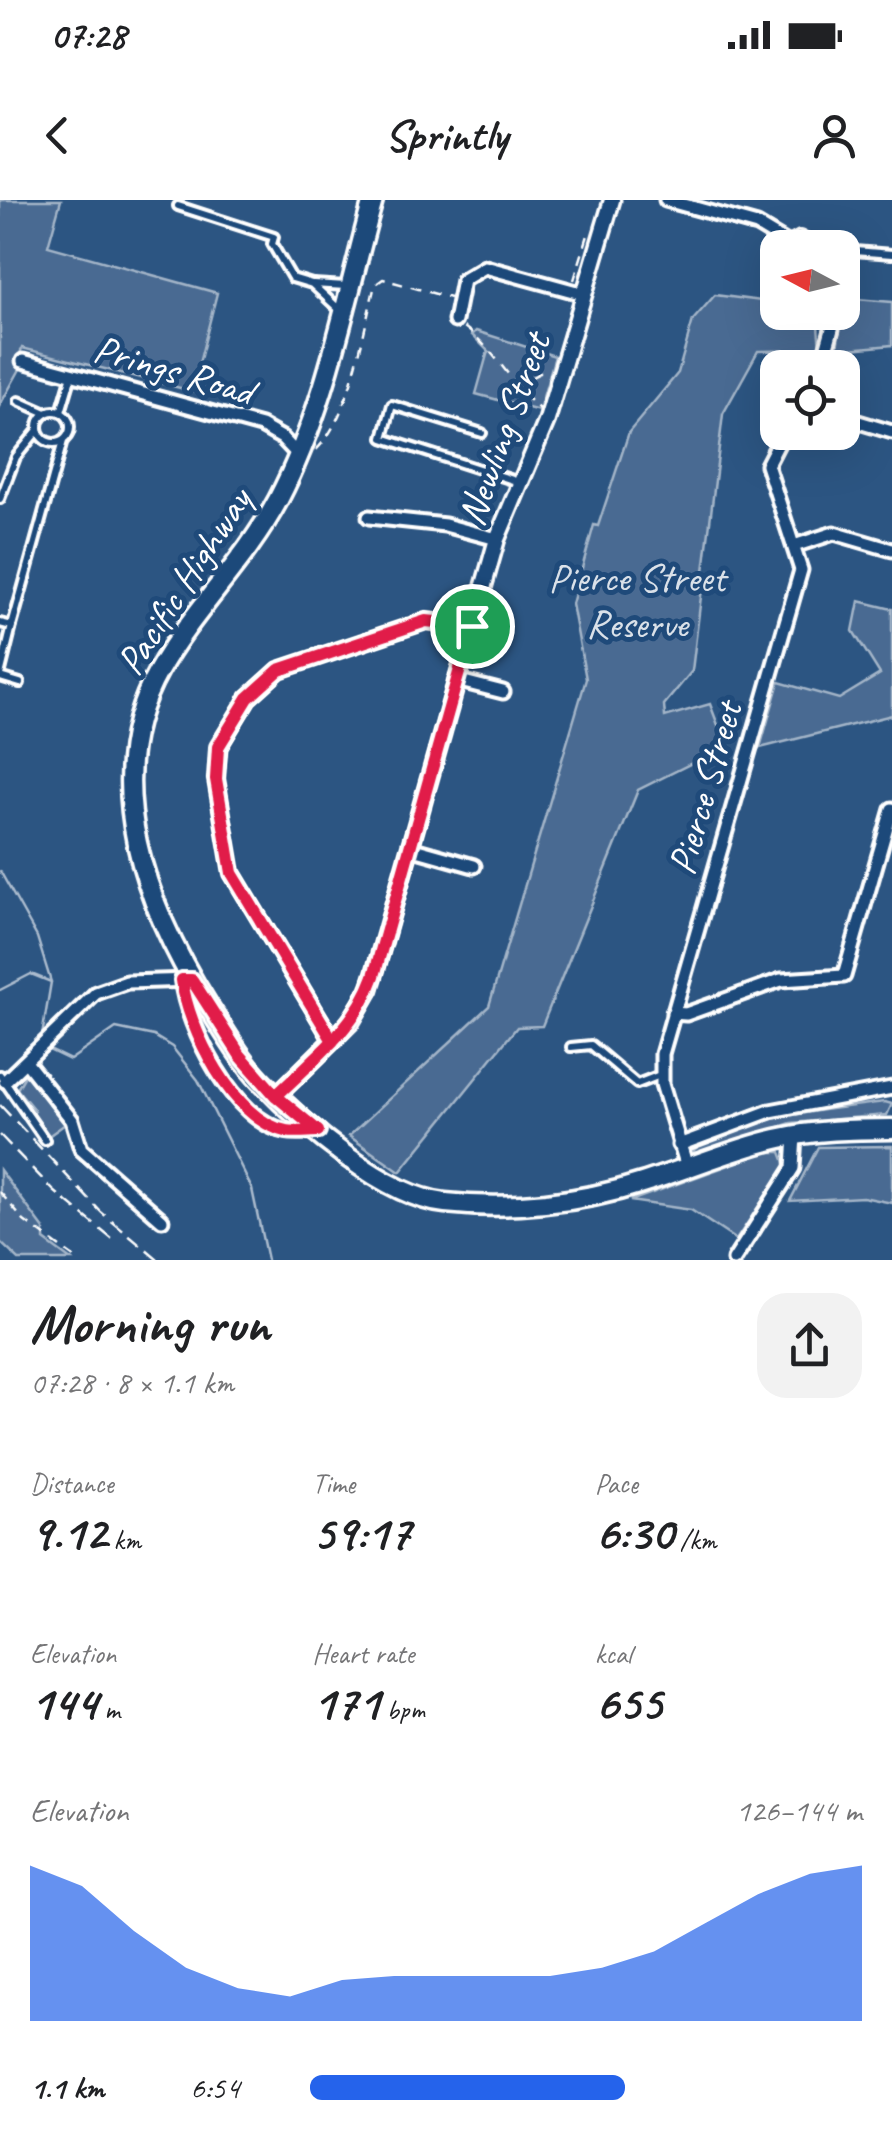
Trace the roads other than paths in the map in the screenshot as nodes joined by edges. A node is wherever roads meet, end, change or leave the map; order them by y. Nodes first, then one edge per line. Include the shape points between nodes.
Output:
1 (370, 200) edge
2 (612, 200) edge
3 (666, 200) edge
4 (178, 206) dead end
5 (766, 230) edge
6 (860, 251) edge
7 (892, 254) edge
8 (312, 284) junction
9 (349, 286) junction
10 (578, 292) junction
11 (343, 313) junction
12 (455, 321) dead end
13 (23, 361) dead end
14 (72, 374) junction
15 (19, 402) dead end
16 (61, 412) junction
17 (46, 413) junction
18 (860, 423) edge
19 (38, 430) junction
20 (892, 432) edge
21 (482, 433) dead end
22 (63, 440) junction
23 (775, 450) edge
24 (303, 457) junction
25 (518, 482) junction
26 (0, 499) edge
27 (369, 516) dead end
28 (496, 540) junction
29 (796, 544) junction
30 (892, 550) edge
31 (0, 623) edge
32 (12, 626) junction
33 (472, 626) junction
34 (0, 676) edge
35 (456, 680) junction
36 (20, 683) dead end
37 (503, 692) dead end
38 (892, 809) edge
39 (410, 848) junction
40 (474, 866) dead end
41 (187, 980) junction
42 (673, 1013) junction
43 (333, 1041) junction
44 (571, 1046) dead end
45 (26, 1062) junction
46 (662, 1074) junction
47 (3, 1078) edge
48 (892, 1088) edge
49 (276, 1096) junction
50 (892, 1129) edge
51 (795, 1136) junction
52 (46, 1140) dead end
53 (679, 1145) junction
54 (688, 1168) junction
55 (162, 1220) dead end
56 (734, 1260) edge

1 - 9 main road, Pacific Highway
2 - 10 street, Newling Street
3 - 5 street
4 - 8 lane via 274,237 292,278
6 - 7 lane
8 - 9 lane
8 - 11 lane
9 - 11 main road, Pacific Highway
10 - 12 street via 485,267 462,280
10 - 25 street, Newling Street via 547,420
11 - 24 main road, Pacific Highway
13 - 14 street, Prings Road
14 - 16 lane
14 - 24 street, Prings Road via 261,426
15 - 17 lane
16 - 17 lane
16 - 22 lane via 70,426
17 - 19 lane
18 - 20 street
19 - 22 lane via 47,442
19 - 26 lane via 16,457
21 - 25 lane via 392,405 383,438
22 - 32 lane
23 - 29 street, Pierce Street via 768,465
24 - 41 main road, Pacific Highway via 261,530 159,671 140,726 131,794 136,848
25 - 28 street, Newling Street
27 - 28 street via 445,525
28 - 33 street, Newling Street
29 - 30 street via 834,533
29 - 42 street, Pierce Street via 801,570
31 - 32 lane
32 - 34 lane
33 - 35 street, Newling Street
33 - 43 street via 426,621 279,670 248,698 218,747 216,779 232,873
34 - 36 lane
35 - 37 street
35 - 39 street, Newling Street
38 - 42 street via 848,972 781,980
39 - 40 street
39 - 43 street, Newling Street via 370,989
41 - 45 street via 112,985 83,1004
41 - 49 main road, Pacific Highway
42 - 46 street, Pierce Street
43 - 49 street, Newling Street
44 - 46 lane via 592,1045 636,1084
45 - 47 street
45 - 55 street via 72,1120 81,1149
46 - 53 street, Pierce Street
47 - 52 lane
48 - 53 street via 770,1111
49 - 54 main road, Pacific Highway via 396,1189 443,1203 578,1198
50 - 51 main road, Pacific Highway
51 - 54 main road, Pacific Highway
51 - 56 street via 793,1168
53 - 54 street, Pierce Street

